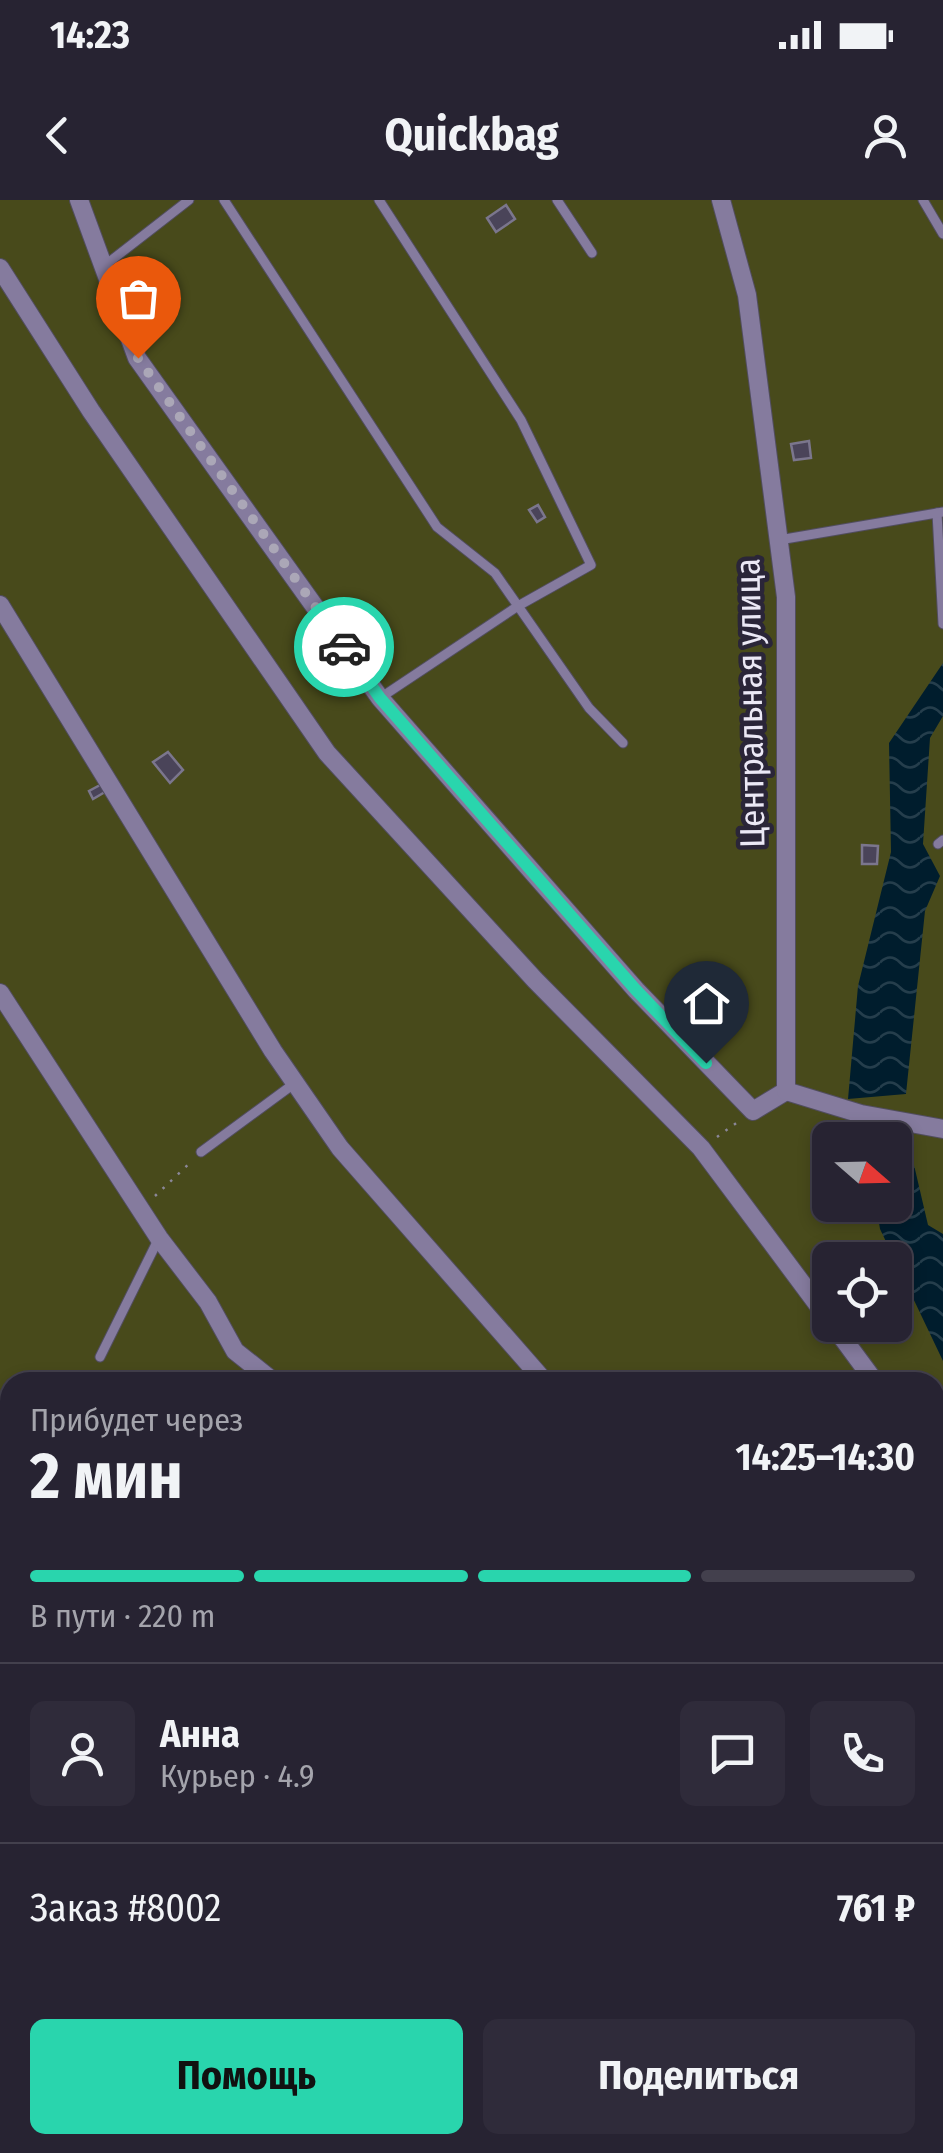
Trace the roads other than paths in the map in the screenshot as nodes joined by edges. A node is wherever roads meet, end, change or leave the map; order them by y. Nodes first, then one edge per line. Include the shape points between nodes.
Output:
1 (79, 200) edge
2 (189, 200) edge
3 (224, 200) edge
4 (380, 200) edge
5 (557, 200) edge
6 (722, 200) edge
7 (923, 200) edge
8 (943, 234) edge
9 (592, 253) dead end
10 (103, 267) junction
11 (0, 268) edge
12 (940, 512) edge
13 (778, 540) junction
14 (0, 605) edge
15 (518, 606) junction
16 (943, 624) edge
17 (380, 698) junction
18 (624, 742) dead end
19 (0, 993) edge
20 (295, 1083) junction
21 (786, 1091) junction
22 (943, 1129) edge
23 (201, 1152) road end
24 (159, 1238) junction
25 (812, 1296) edge
26 (846, 1342) edge
27 (100, 1357) dead end
28 (261, 1372) edge
29 (536, 1372) edge
30 (868, 1372) edge

1 - 10 street
2 - 10 lane
3 - 15 lane via 437,527 495,573
4 - 15 lane via 521,420 591,565
5 - 9 lane
6 - 13 street, Центральная улица via 748,295
7 - 8 lane
10 - 17 street via 138,358
11 - 25 street via 327,753 535,980 701,1148
12 - 13 lane
12 - 16 lane
13 - 21 street, Центральная улица via 786,597
14 - 20 street
15 - 17 lane
15 - 18 lane via 590,708
17 - 21 street via 636,990 753,1112
19 - 24 street
20 - 23 lane
20 - 29 street via 340,1148
21 - 22 street
24 - 27 lane
24 - 28 street via 235,1351
26 - 30 street

